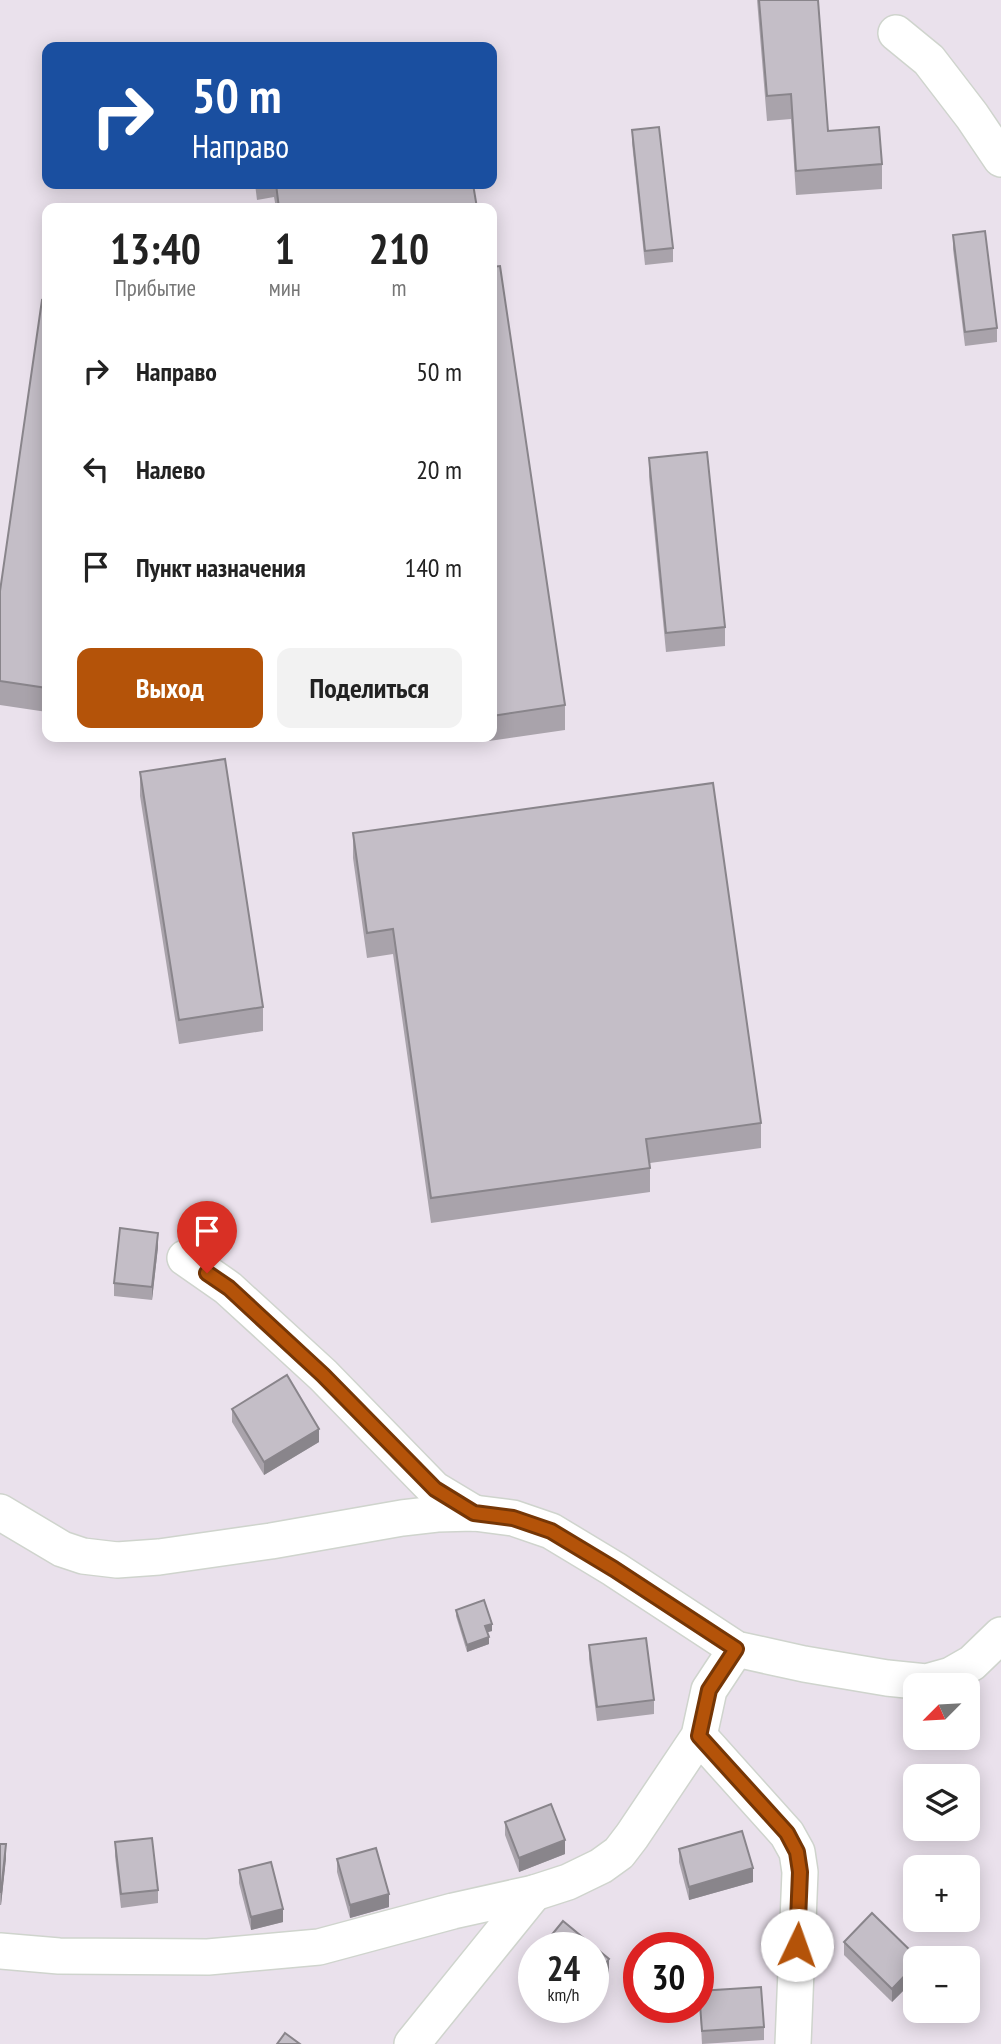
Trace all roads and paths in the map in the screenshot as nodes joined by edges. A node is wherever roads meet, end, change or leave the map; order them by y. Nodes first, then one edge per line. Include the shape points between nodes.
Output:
1 (896, 33) dead end
2 (1001, 159) edge
3 (185, 1258) dead end
4 (0, 1512) edge
5 (474, 1513) junction
6 (1001, 1635) edge
7 (736, 1649) junction
8 (699, 1736) junction
9 (534, 1893) junction
10 (0, 1951) edge
11 (412, 2044) edge
12 (793, 2044) edge

1 - 2 street via 929,60
3 - 5 street via 229,1288 435,1489
4 - 5 street via 62,1549 117,1560 271,1541 402,1518
5 - 7 street via 513,1518 551,1531
6 - 7 street via 972,1663 926,1682
7 - 8 street via 709,1690
8 - 9 street via 619,1853 579,1877
8 - 12 street via 787,1833 797,1852
9 - 10 street via 319,1947 208,1957
9 - 11 street

